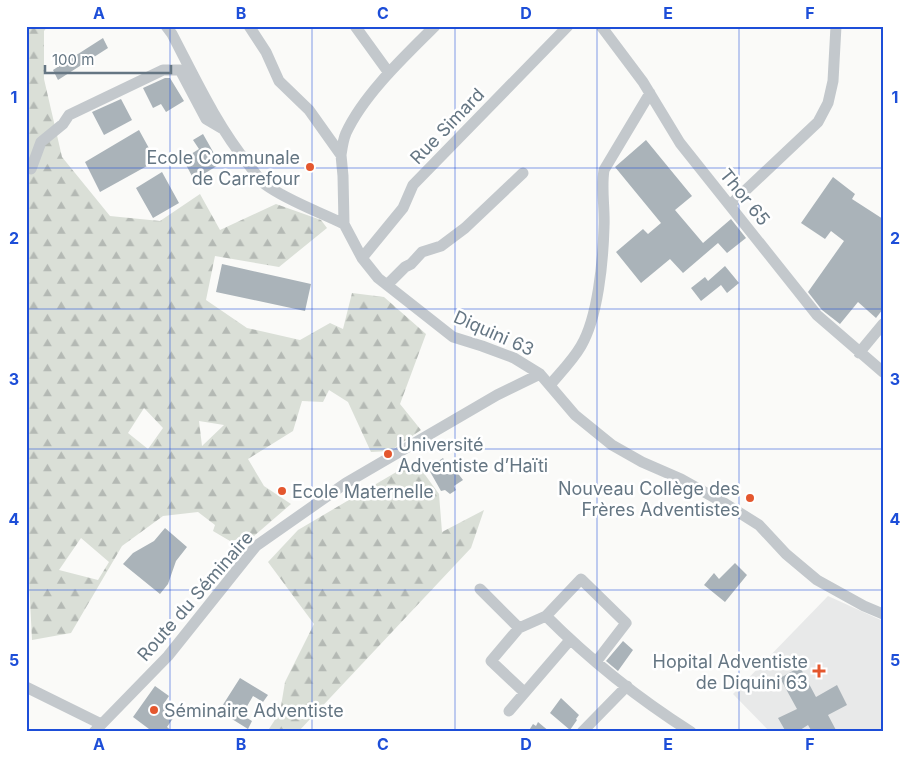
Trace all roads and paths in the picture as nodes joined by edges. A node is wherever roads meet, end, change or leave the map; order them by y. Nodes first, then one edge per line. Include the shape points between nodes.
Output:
1 (166, 26) edge
2 (249, 26) edge
3 (355, 26) edge
4 (435, 26) edge
5 (568, 26) edge
6 (601, 26) edge
7 (836, 26) edge
8 (389, 72) junction
9 (650, 93) junction
10 (225, 130) junction
11 (341, 155) junction
12 (26, 167) edge
13 (523, 173) dead end
14 (730, 205) junction
15 (344, 224) junction
16 (362, 258) junction
17 (387, 285) junction
18 (883, 324) edge
19 (859, 353) junction
20 (883, 372) edge
21 (540, 374) junction
22 (550, 385) junction
23 (480, 589) dead end
24 (883, 614) edge
25 (546, 616) junction
26 (519, 628) junction
27 (570, 640) junction
28 (596, 662) junction
29 (627, 686) junction
30 (26, 687) edge
31 (524, 692) junction
32 (509, 711) dead end
33 (97, 728) edge
34 (582, 732) edge
35 (691, 732) edge

1 - 10 street
2 - 11 street, Diquini 63 via 279,81 309,110
3 - 8 street
4 - 8 street
5 - 16 street, Rue Simard via 413,186 403,208
6 - 9 street, Thor 65
7 - 14 street via 833,81 828,103 818,122
8 - 11 street via 354,117 345,135
9 - 14 street, Thor 65 via 680,143
9 - 22 street via 604,170 604,227 592,322 581,347
10 - 12 street via 206,119 180,70 163,70 69,115 41,142 31,169
10 - 15 street via 237,151 265,184
11 - 15 street, Diquini 63
13 - 17 street via 465,228 440,246 422,252
14 - 19 street, Thor 65 via 817,315
15 - 16 street, Diquini 63
16 - 17 street, Diquini 63
17 - 21 street, Diquini 63 via 453,337 514,358
18 - 19 street
19 - 20 street, Thor 65
21 - 22 street, Diquini 63
21 - 33 street, Route du Séminaire via 497,395 346,483 256,546 168,656
22 - 24 street, Diquini 63 via 575,415 612,445 724,503 758,525 817,580
23 - 26 street
25 - 26 street
25 - 27 street
25 - 28 street via 579,580 584,580 626,623
26 - 31 street via 491,661
27 - 28 street
27 - 31 street
28 - 29 street
29 - 34 street
29 - 35 street
30 - 33 street
31 - 32 street

